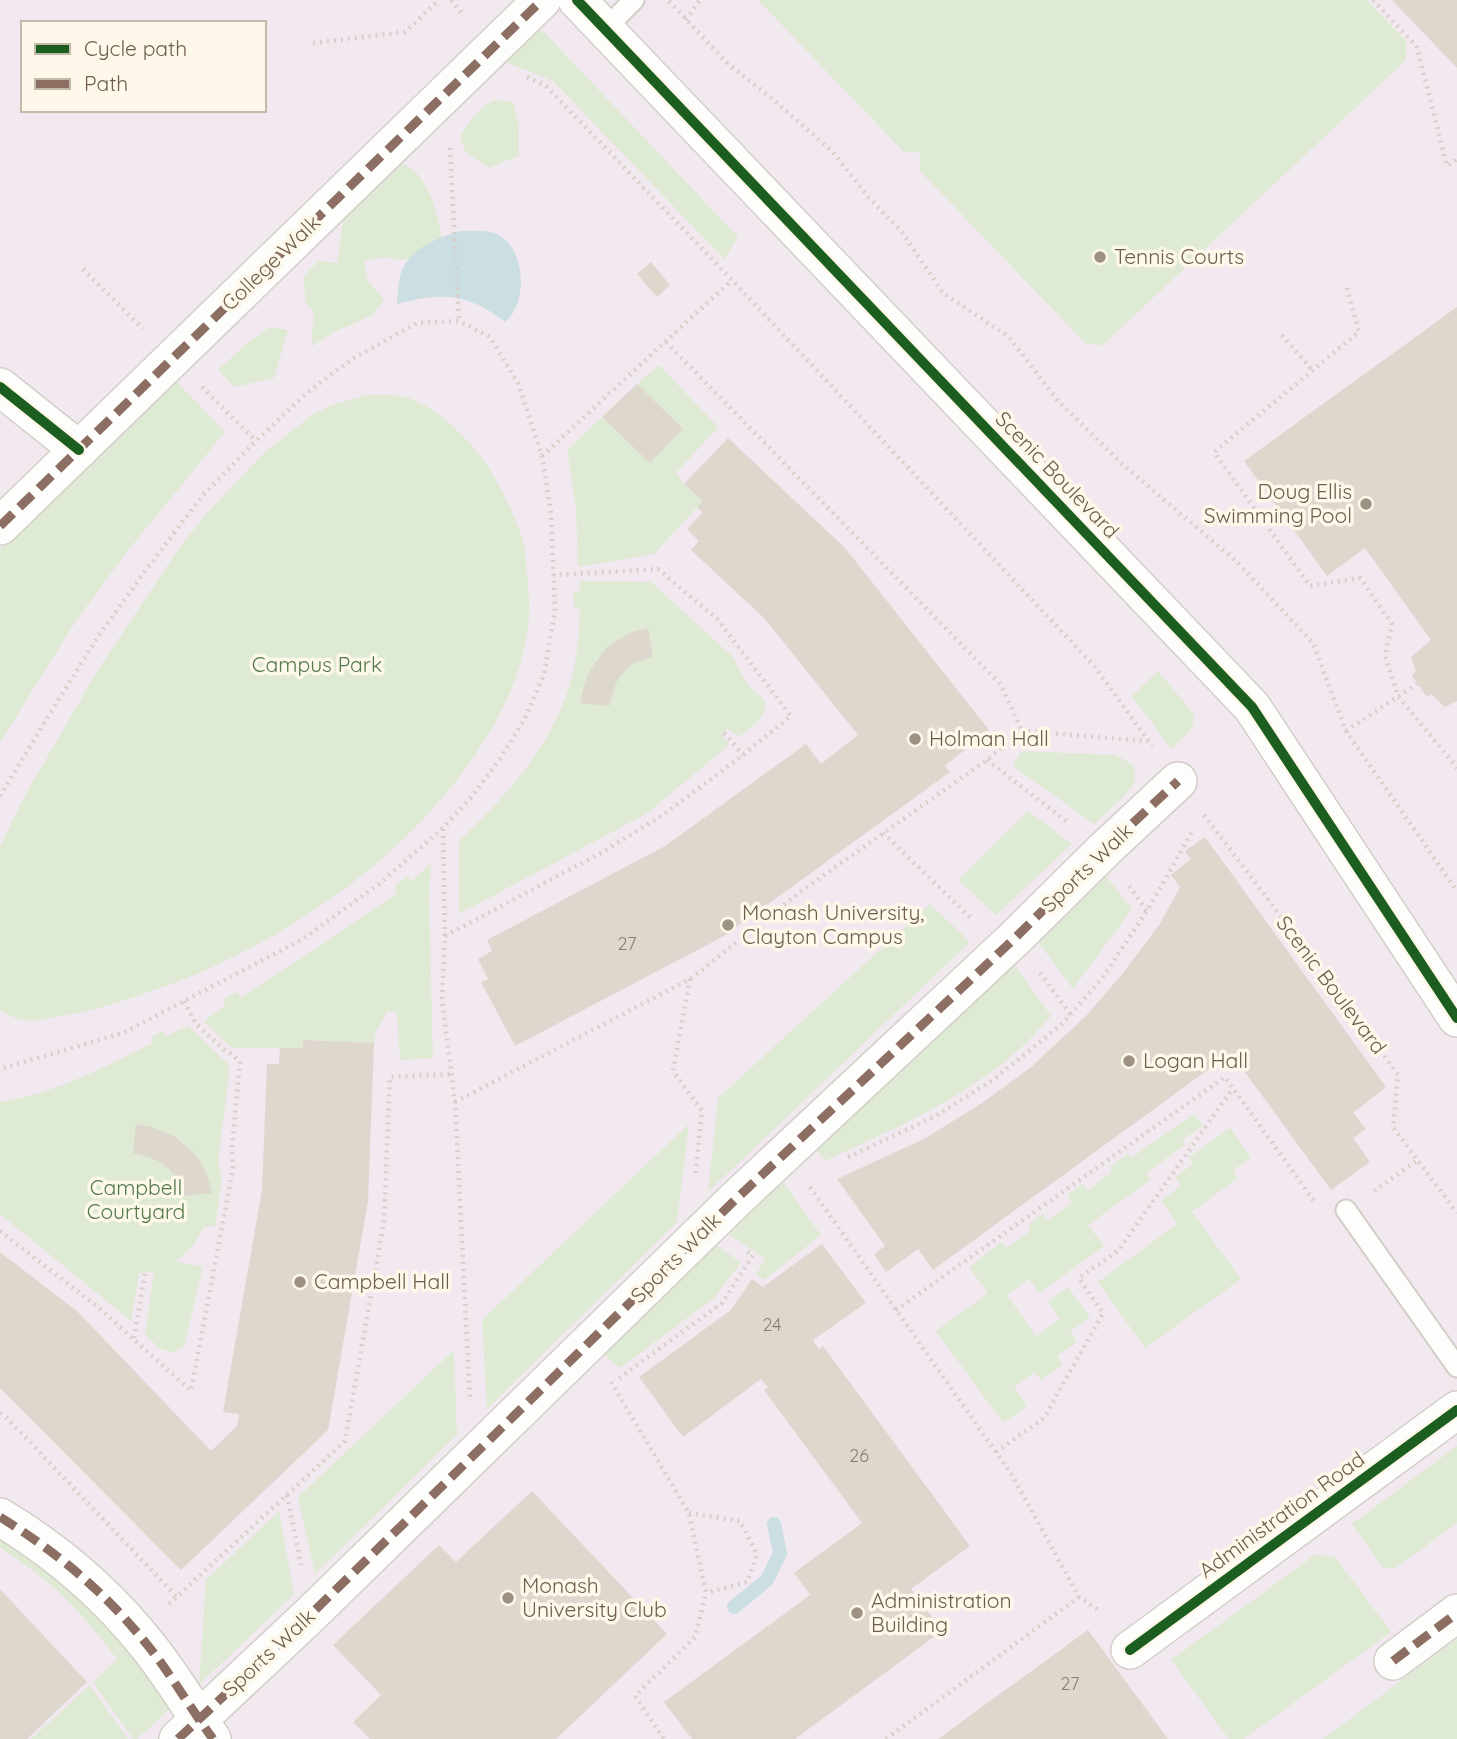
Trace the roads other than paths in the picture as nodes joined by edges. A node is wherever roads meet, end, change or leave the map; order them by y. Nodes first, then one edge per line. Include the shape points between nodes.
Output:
1 (542, 0) edge
2 (578, 0) edge
3 (634, 0) edge
4 (606, 29) junction
5 (0, 387) edge
6 (79, 450) junction
7 (0, 526) edge
8 (1178, 781) road end
9 (1457, 1018) edge
10 (1346, 1210) road end
11 (1457, 1367) edge
12 (1457, 1410) edge
13 (0, 1517) edge
14 (1457, 1613) edge
15 (1130, 1650) dead end
16 (1393, 1661) dead end
17 (197, 1732) edge

1 - 6 street, College Walk
2 - 4 street, Scenic Boulevard
3 - 4 lane
4 - 9 street, Scenic Boulevard via 1252,707
5 - 6 street
6 - 7 street, College Walk
8 - 17 street, Sports Walk via 472,1456
10 - 11 lane
12 - 15 street, Administration Road
13 - 17 street via 63,1559 138,1633 174,1682
14 - 16 street

